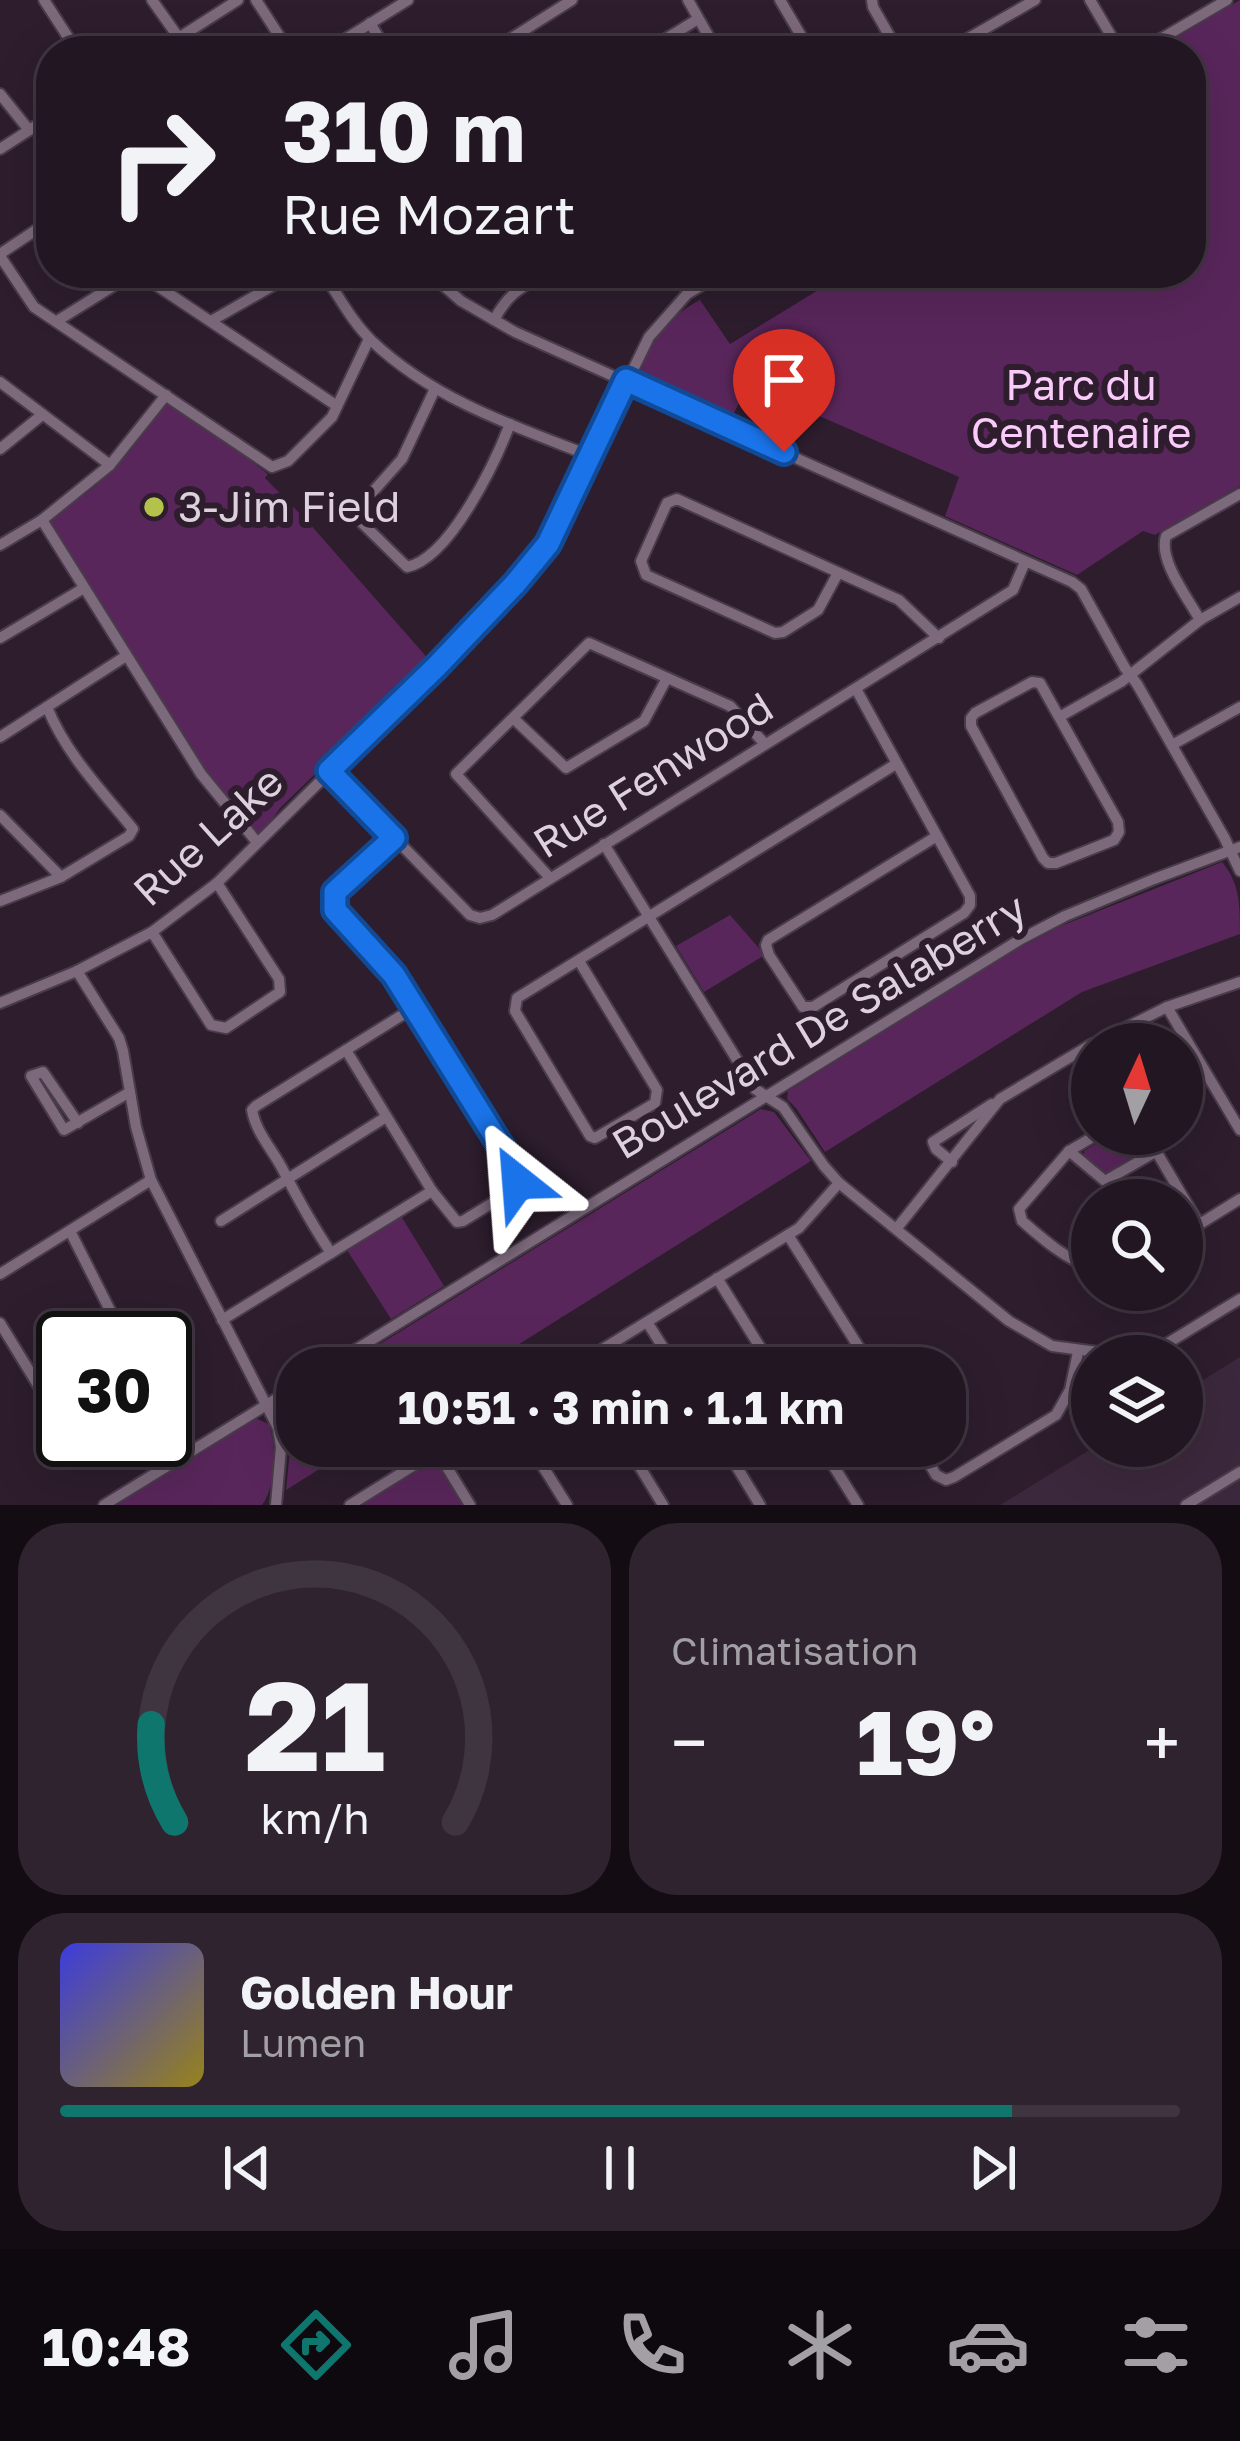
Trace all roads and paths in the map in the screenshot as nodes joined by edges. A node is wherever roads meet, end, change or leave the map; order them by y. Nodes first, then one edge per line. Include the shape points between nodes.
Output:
1 (44, 0) edge
2 (152, 0) edge
3 (238, 0) edge
4 (256, 0) edge
5 (408, 0) edge
6 (572, 0) edge
7 (688, 0) edge
8 (780, 0) edge
9 (872, 0) edge
10 (1035, 0) edge
11 (1090, 0) edge
12 (1227, 0) edge
13 (698, 19) junction
14 (370, 23) junction
15 (67, 36) edge
16 (178, 36) edge
17 (182, 36) edge
18 (279, 36) edge
19 (350, 36) edge
20 (378, 36) edge
21 (515, 36) edge
22 (670, 36) edge
23 (708, 36) edge
24 (801, 36) edge
25 (890, 36) edge
26 (972, 36) edge
27 (1111, 36) edge
28 (1166, 36) edge
29 (0, 94) edge
30 (36, 125) edge
31 (28, 130) junction
32 (0, 149) edge
33 (36, 230) edge
34 (0, 255) edge
35 (111, 288) edge
36 (159, 288) edge
37 (269, 288) edge
38 (333, 288) edge
39 (446, 288) edge
40 (521, 288) edge
41 (697, 288) edge
42 (494, 320) junction
43 (57, 321) junction
44 (211, 321) junction
45 (369, 339) junction
46 (626, 380) junction
47 (0, 382) edge
48 (434, 391) junction
49 (166, 395) junction
50 (337, 406) junction
51 (42, 415) junction
52 (510, 424) junction
53 (0, 449) edge
54 (591, 456) junction
55 (110, 465) junction
56 (1240, 494) edge
57 (42, 520) junction
58 (0, 545) edge
59 (1025, 562) junction
60 (838, 573) junction
61 (84, 588) junction
62 (1240, 597) edge
63 (1200, 620) junction
64 (0, 638) edge
65 (938, 638) junction
66 (126, 656) junction
67 (1131, 675) junction
68 (667, 678) junction
69 (856, 688) junction
70 (1240, 706) edge
71 (47, 707) junction
72 (1061, 716) junction
73 (514, 719) junction
74 (0, 737) edge
75 (765, 744) junction
76 (1172, 745) junction
77 (896, 764) junction
78 (329, 771) junction
79 (0, 815) edge
80 (937, 836) junction
81 (394, 838) junction
82 (256, 841) junction
83 (604, 844) junction
84 (1235, 849) edge
85 (1240, 872) edge
86 (61, 877) junction
87 (550, 878) junction
88 (217, 883) junction
89 (0, 901) edge
90 (648, 917) junction
91 (152, 932) junction
92 (579, 961) junction
93 (77, 971) junction
94 (1240, 982) edge
95 (0, 1003) edge
96 (415, 1007) junction
97 (1166, 1007) junction
98 (1134, 1023) edge
99 (346, 1050) junction
100 (1071, 1057) edge
101 (1204, 1070) joint
102 (130, 1092) junction
103 (767, 1096) junction
104 (1240, 1098) edge
105 (1000, 1099) junction
106 (1226, 1106) junction
107 (386, 1117) junction
108 (78, 1123) junction
109 (1240, 1130) edge
110 (1069, 1151) edge
111 (1074, 1155) edge
112 (1149, 1155) edge
113 (952, 1162) junction
114 (151, 1180) junction
115 (288, 1180) junction
116 (839, 1183) junction
117 (432, 1191) junction
118 (1240, 1199) edge
119 (221, 1221) dead end
120 (1203, 1222) edge
121 (897, 1228) junction
122 (70, 1232) junction
123 (788, 1235) junction
124 (331, 1253) junction
125 (1071, 1261) edge
126 (0, 1274) edge
127 (717, 1278) junction
128 (1240, 1299) edge
129 (110, 1311) edge
130 (223, 1320) junction
131 (647, 1322) junction
132 (0, 1323) edge
133 (1181, 1335) edge
134 (5, 1342) edge
135 (360, 1347) edge
136 (608, 1347) edge
137 (663, 1347) edge
138 (760, 1347) edge
139 (859, 1347) edge
140 (1071, 1350) edge
141 (1071, 1385) edge
142 (36, 1387) edge
143 (276, 1399) edge
144 (267, 1404) junction
145 (412, 1467) edge
146 (450, 1467) edge
147 (543, 1467) edge
148 (640, 1467) edge
149 (737, 1467) edge
150 (834, 1467) edge
151 (931, 1467) edge
152 (1240, 1472) edge
153 (104, 1505) edge
154 (276, 1505) edge
155 (350, 1505) edge
156 (470, 1505) edge
157 (567, 1505) edge
158 (663, 1505) edge
159 (760, 1505) edge
160 (858, 1505) edge
161 (1186, 1505) edge

1 - 15 street
2 - 16 street
3 - 17 street
4 - 18 street
5 - 14 street
6 - 21 street
7 - 13 street
8 - 24 street
9 - 25 street
10 - 26 street
11 - 27 street
12 - 28 street
13 - 22 street
13 - 23 street
14 - 19 street
14 - 20 street
29 - 31 street
30 - 31 street
31 - 32 street
33 - 34 street
34 - 43 street via 34,307
35 - 43 street
36 - 44 street
37 - 44 street
38 - 45 street
39 - 42 street
40 - 42 street
41 - 46 street, Rue Lake via 649,337
42 - 46 street
43 - 49 street
44 - 50 street
45 - 48 street
45 - 50 street
46 - 54 street, Rue Lake
46 - 59 street
47 - 51 street
48 - 52 street
48 - 52 street via 402,460 362,504 362,523 406,567 423,561 474,501
49 - 50 street via 274,468
49 - 55 street
51 - 53 street
51 - 55 street
52 - 54 street
54 - 78 street, Rue Lake via 548,544
55 - 57 street
56 - 63 street via 1164,541 1164,556
57 - 58 street
57 - 61 street
59 - 65 street, Rue Fenwood via 1013,590
59 - 67 street via 1081,589
60 - 60 street via 677,499 641,561 646,575 775,633 818,610
60 - 65 street via 899,600
61 - 64 street
61 - 66 street
62 - 63 street
63 - 67 street
65 - 69 street, Rue Fenwood
66 - 71 street
66 - 82 street via 207,783
67 - 72 street
67 - 76 street
68 - 73 street via 589,643
68 - 73 street via 644,721 566,768
68 - 75 street via 730,706
69 - 75 street, Rue Fenwood
69 - 77 street
70 - 76 street
71 - 74 street
71 - 86 street via 79,763 134,829
72 - 72 street via 1033,682 971,718 1048,862 1056,863 1119,832
73 - 87 street via 456,774
75 - 83 street, Rue Fenwood
76 - 84 street
77 - 80 street
77 - 90 street
78 - 81 street, Rue Fenwood
78 - 82 street, Rue Lake
79 - 86 street
80 - 80 street via 970,896 964,913 803,1007 768,940
81 - 87 street, Rue Fenwood via 480,918
81 - 96 street via 335,892 335,910
82 - 88 street, Rue Lake
83 - 87 street, Rue Fenwood
83 - 90 street
84 - 85 street
84 - 103 street, Boulevard De Salaberry via 1036,930
86 - 89 street
88 - 91 street, Rue Lake
88 - 91 street via 280,992 226,1028 211,1025
90 - 92 street
90 - 103 street via 755,1089
91 - 93 street, Rue Lake
92 - 92 street via 517,998 515,1011 595,1138 658,1097
93 - 95 street, Rue Lake
93 - 102 street via 118,1038
94 - 97 street
96 - 99 street
96 - 117 street via 518,1181 457,1222
97 - 98 street
97 - 101 street
99 - 107 street
99 - 115 street via 252,1110
100 - 105 street
101 - 106 street
102 - 108 street
102 - 114 street
103 - 116 street
103 - 135 street, Boulevard De Salaberry
104 - 106 street
105 - 113 street
105 - 113 street via 933,1142
106 - 109 street
107 - 115 street
107 - 117 street
108 - 108 street via 43,1072 31,1076 64,1130
110 - 125 street via 1019,1215
111 - 112 street via 1105,1181
113 - 121 street
114 - 122 street
114 - 130 street
115 - 119 street
115 - 124 street
116 - 121 street
116 - 123 street
117 - 124 street
118 - 120 street
121 - 140 street via 1009,1321
122 - 126 street
122 - 129 street
123 - 127 street
123 - 139 street
124 - 130 street
127 - 131 street
127 - 138 street
128 - 133 street
130 - 144 street
131 - 136 street
131 - 137 street
132 - 134 street
134 - 142 street
141 - 151 street via 1056,1415 954,1477
143 - 144 street
144 - 153 street
144 - 154 street via 281,1443
145 - 155 street
146 - 156 street
147 - 157 street
148 - 158 street
149 - 159 street
150 - 160 street
152 - 161 street

